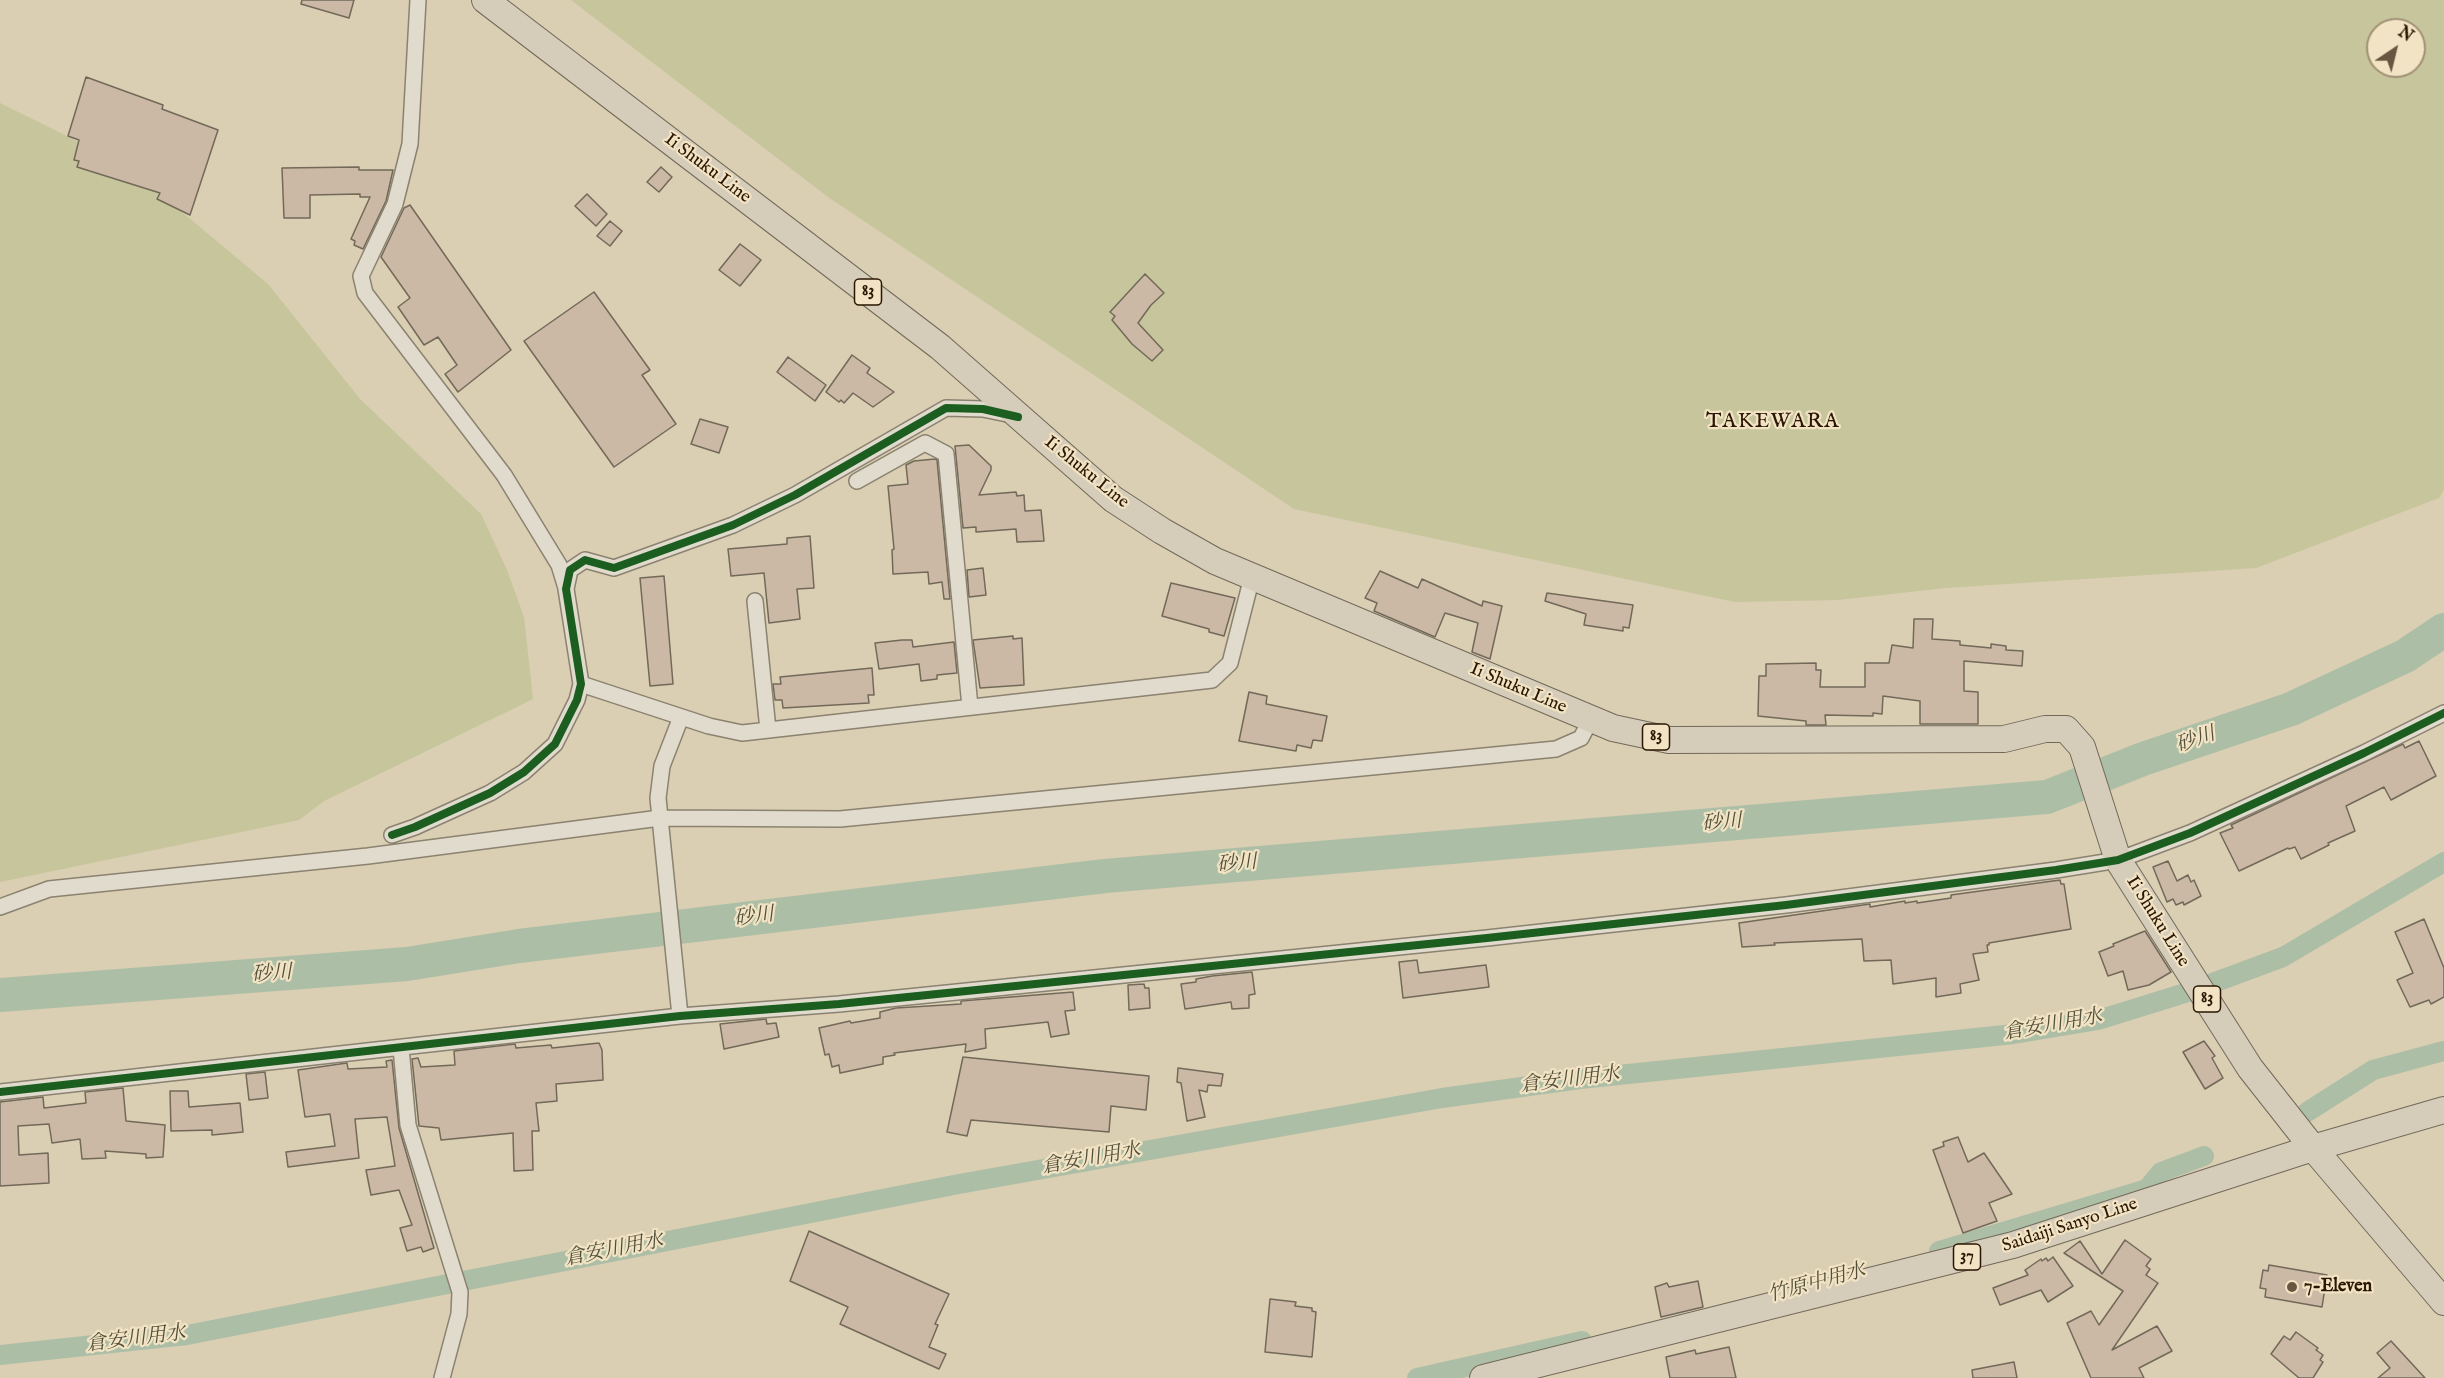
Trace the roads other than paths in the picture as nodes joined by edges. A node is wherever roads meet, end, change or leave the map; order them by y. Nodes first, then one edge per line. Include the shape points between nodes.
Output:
1 (418, 0) edge
2 (485, 0) edge
3 (1018, 417) junction
4 (857, 481) dead end
5 (1252, 577) junction
6 (567, 591) junction
7 (755, 601) dead end
8 (581, 684) junction
9 (970, 707) junction
10 (2444, 712) edge
11 (681, 717) junction
12 (1591, 719) junction
13 (768, 730) junction
14 (660, 823) junction
15 (392, 835) dead end
16 (2115, 851) junction
17 (0, 907) edge
18 (680, 1016) junction
19 (401, 1048) junction
20 (0, 1092) edge
21 (2444, 1110) edge
22 (2313, 1148) junction
23 (2444, 1302) edge
24 (442, 1378) edge
25 (1483, 1378) edge

1 - 6 street via 410,144 394,204 361,276 365,293 504,475 559,565
2 - 3 main road, Ii Shuku Line / 83 via 940,347
3 - 5 main road, Ii Shuku Line / 83 via 1113,499 1215,561
3 - 6 street via 983,409 946,408 795,495 733,525 614,568 585,560 570,570
4 - 9 street via 925,443 946,453
5 - 9 street via 1230,663 1212,680
5 - 12 main road, Ii Shuku Line / 83
6 - 8 street
7 - 13 street
8 - 11 street
8 - 15 street via 555,744 524,772 490,793
9 - 13 street
10 - 16 street via 2190,834
11 - 13 street via 742,733
11 - 14 street via 662,766
12 - 14 street via 1581,738 1556,748 840,819
12 - 16 main road, Ii Shuku Line / 83 via 1669,740 2004,739 2045,729 2066,729 2082,747
14 - 17 street via 49,889
14 - 18 street
16 - 18 street via 2056,870 1786,905 839,1004
16 - 22 main road, Ii Shuku Line / 83 via 2250,1068
18 - 19 street
19 - 20 street
19 - 24 street via 408,1125 460,1292 459,1314
21 - 22 main road, Saidaiji Sanyo Line / 37
22 - 23 main road, Ii Shuku Line / 83
22 - 25 main road, Saidaiji Sanyo Line / 37 via 2013,1245

